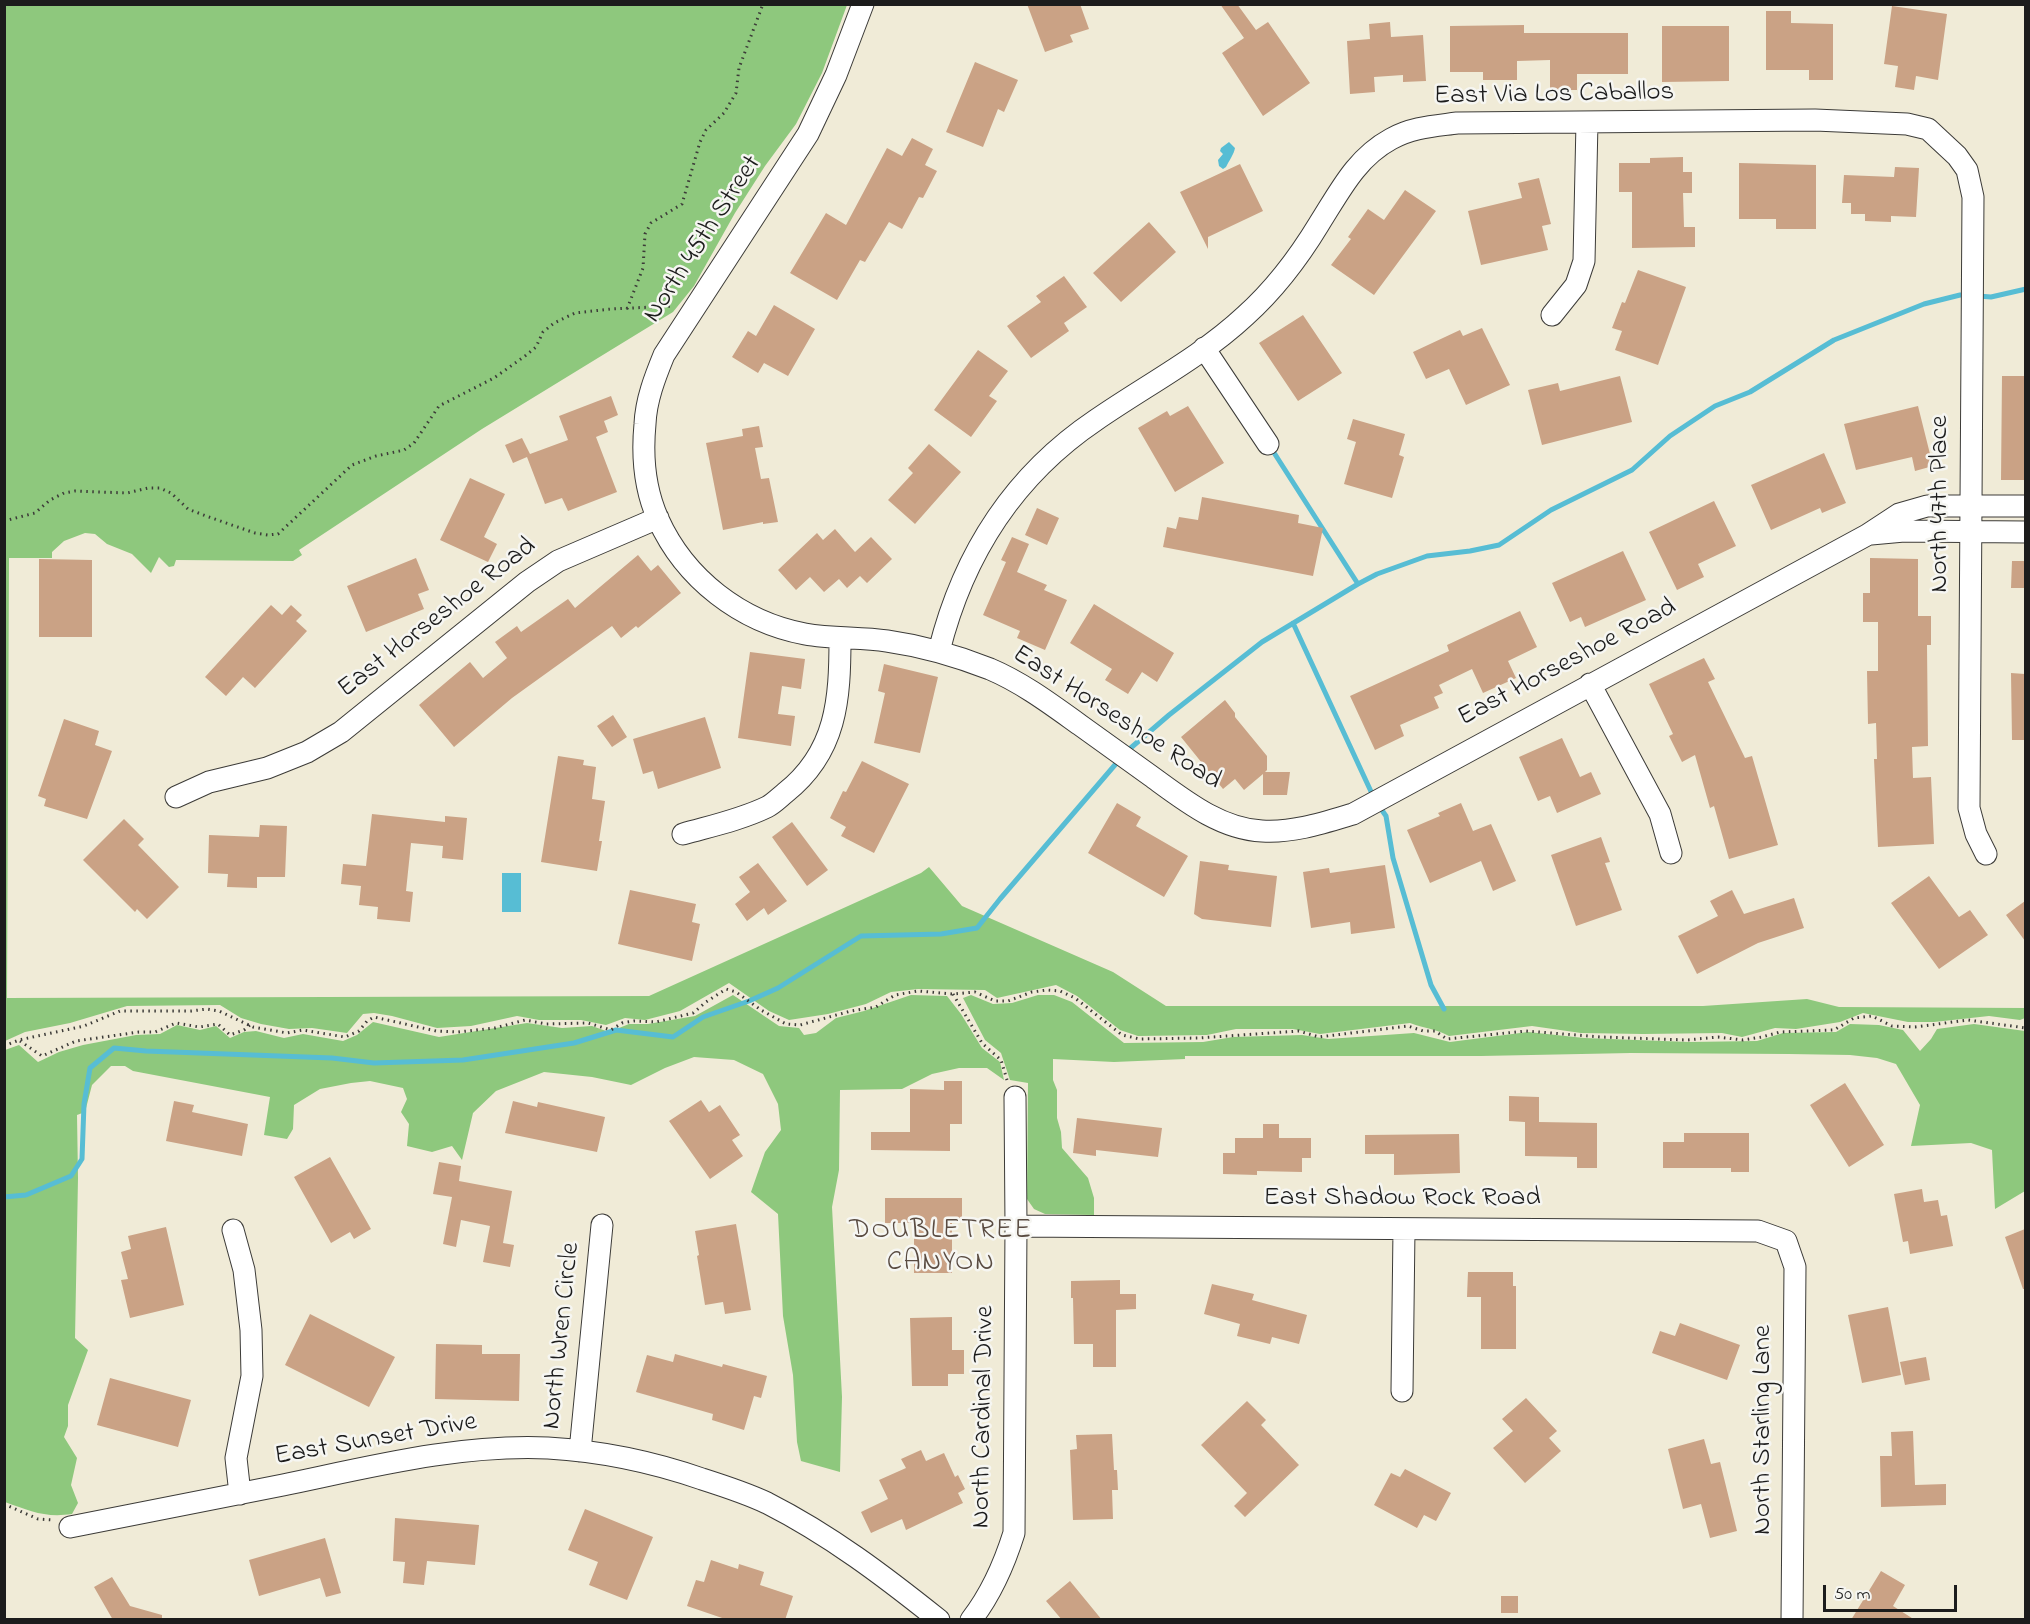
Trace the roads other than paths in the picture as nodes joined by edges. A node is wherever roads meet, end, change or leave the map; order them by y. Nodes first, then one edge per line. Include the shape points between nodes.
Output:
1 (863, 4) edge
2 (1587, 122) junction
3 (1957, 156) joint
4 (1552, 315) dead end
5 (1204, 348) junction
6 (1268, 444) dead end
7 (1970, 505) junction
8 (2025, 506) edge
9 (658, 518) junction
10 (1970, 532) junction
11 (2025, 532) edge
12 (1868, 535) junction
13 (840, 638) junction
14 (939, 651) junction
15 (1590, 684) junction
16 (176, 797) dead end
17 (683, 834) dead end
18 (1671, 853) dead end
19 (1986, 854) dead end
20 (1015, 1096) road end
21 (602, 1225) dead end
22 (1016, 1226) junction
23 (1404, 1229) junction
24 (233, 1230) dead end
25 (1786, 1241) joint
26 (1402, 1391) dead end
27 (580, 1451) junction
28 (240, 1494) junction
29 (70, 1527) road end
30 (939, 1620) edge
31 (971, 1620) edge
32 (1792, 1620) edge

1 - 9 street, North 45th Street via 808,134 664,355 651,389 645,422 648,485
2 - 3 street, East Via Los Caballos via 1815,120 1907,124 1928,129
2 - 4 street via 1584,261 1576,285
2 - 5 street, East Via Los Caballos via 1457,123 1422,127 1393,137 1361,161 1343,183 1276,284 1245,316
3 - 7 street, North 47th Place via 1966,170 1973,197
5 - 6 street
5 - 14 street, East Via Los Caballos via 1093,421 1019,488 992,524 961,583
7 - 8 street, East Horseshoe Road
7 - 10 street, North 47th Place
7 - 12 street, East Horseshoe Road via 1927,506 1899,514
9 - 13 street, East Horseshoe Road via 692,571 729,604 770,625
9 - 16 street, East Horseshoe Road via 558,561 341,732 307,752 267,768 209,782
10 - 11 street, East Horseshoe Road
10 - 12 street, East Horseshoe Road
10 - 19 street, North 47th Place via 1969,808
12 - 15 street, East Horseshoe Road
13 - 14 street, East Horseshoe Road via 887,641
13 - 17 street via 837,705 824,746 812,767 769,806 742,818
14 - 15 street, East Horseshoe Road via 1015,681 1200,811 1261,831 1295,830 1353,814
15 - 18 street via 1660,814
20 - 22 street, North Cardinal Drive
21 - 27 street, North Wren Circle
22 - 23 street, East Shadow Rock Road
22 - 31 street, North Cardinal Drive via 1014,1533 1005,1563 985,1603
23 - 25 street, East Shadow Rock Road via 1758,1231
23 - 26 street
24 - 28 street via 244,1270 252,1376 236,1458
25 - 32 street, North Starling Lane via 1795,1267
27 - 28 street, East Sunset Drive via 473,1450
27 - 30 street, East Sunset Drive via 681,1472 765,1502 856,1556
28 - 29 street, East Sunset Drive

